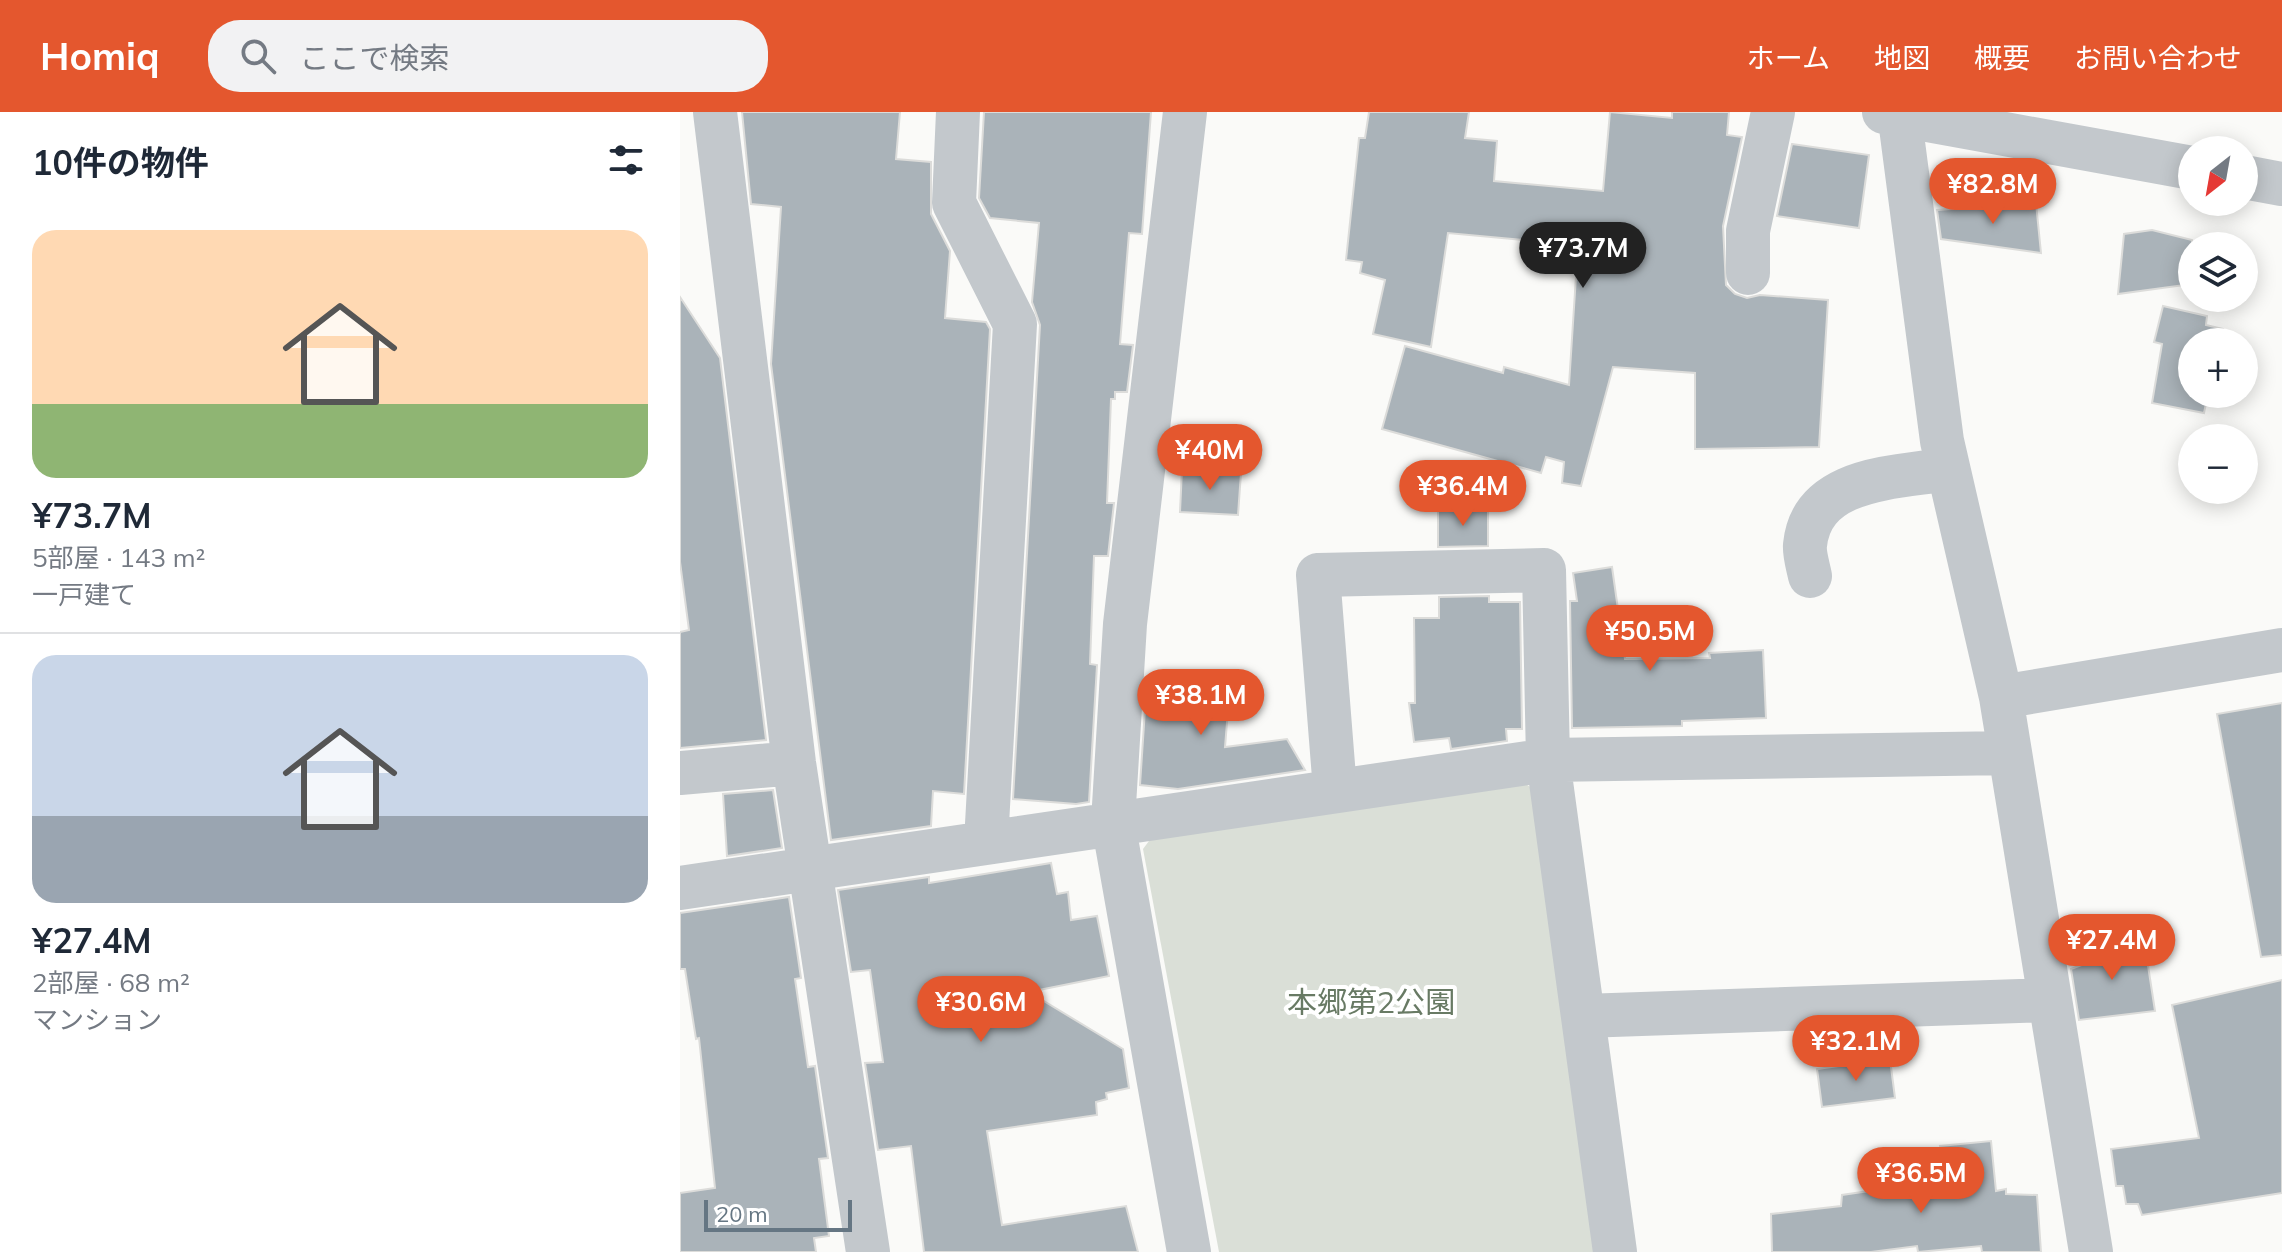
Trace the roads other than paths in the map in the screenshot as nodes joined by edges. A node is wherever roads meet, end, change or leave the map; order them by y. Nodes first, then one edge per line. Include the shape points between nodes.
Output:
1 (715, 112) edge
2 (958, 112) edge
3 (1185, 112) edge
4 (1773, 112) edge
5 (1894, 113) edge
6 (2178, 165) edge
7 (2258, 180) edge
8 (2282, 184) edge
9 (1748, 273) dead end
10 (1948, 469) junction
11 (1810, 576) dead end
12 (2282, 650) edge
13 (2001, 697) junction
14 (2010, 753) junction
15 (1548, 760) junction
16 (794, 763) junction
17 (680, 773) edge
18 (1335, 790) junction
19 (1113, 822) junction
20 (986, 842) junction
21 (810, 870) junction
22 (680, 888) edge
23 (2050, 1000) junction
24 (1583, 1016) junction
25 (868, 1252) edge
26 (1189, 1252) edge
27 (1615, 1252) edge
28 (2091, 1252) edge

1 - 16 street
2 - 20 street via 954,203 1015,324
3 - 19 street via 1125,624
4 - 9 street via 1748,231
5 - 6 street
5 - 10 street
7 - 8 street
10 - 11 street via 1851,485 1817,509 1805,545
10 - 13 street
12 - 13 street
13 - 14 street
14 - 15 street
14 - 23 street
15 - 18 street
15 - 18 street via 1544,570 1318,575
15 - 24 street
16 - 17 street
16 - 21 street
18 - 19 street
19 - 20 street
19 - 26 street
20 - 21 street
21 - 22 street
21 - 25 street
23 - 24 street
23 - 28 street
24 - 27 street

